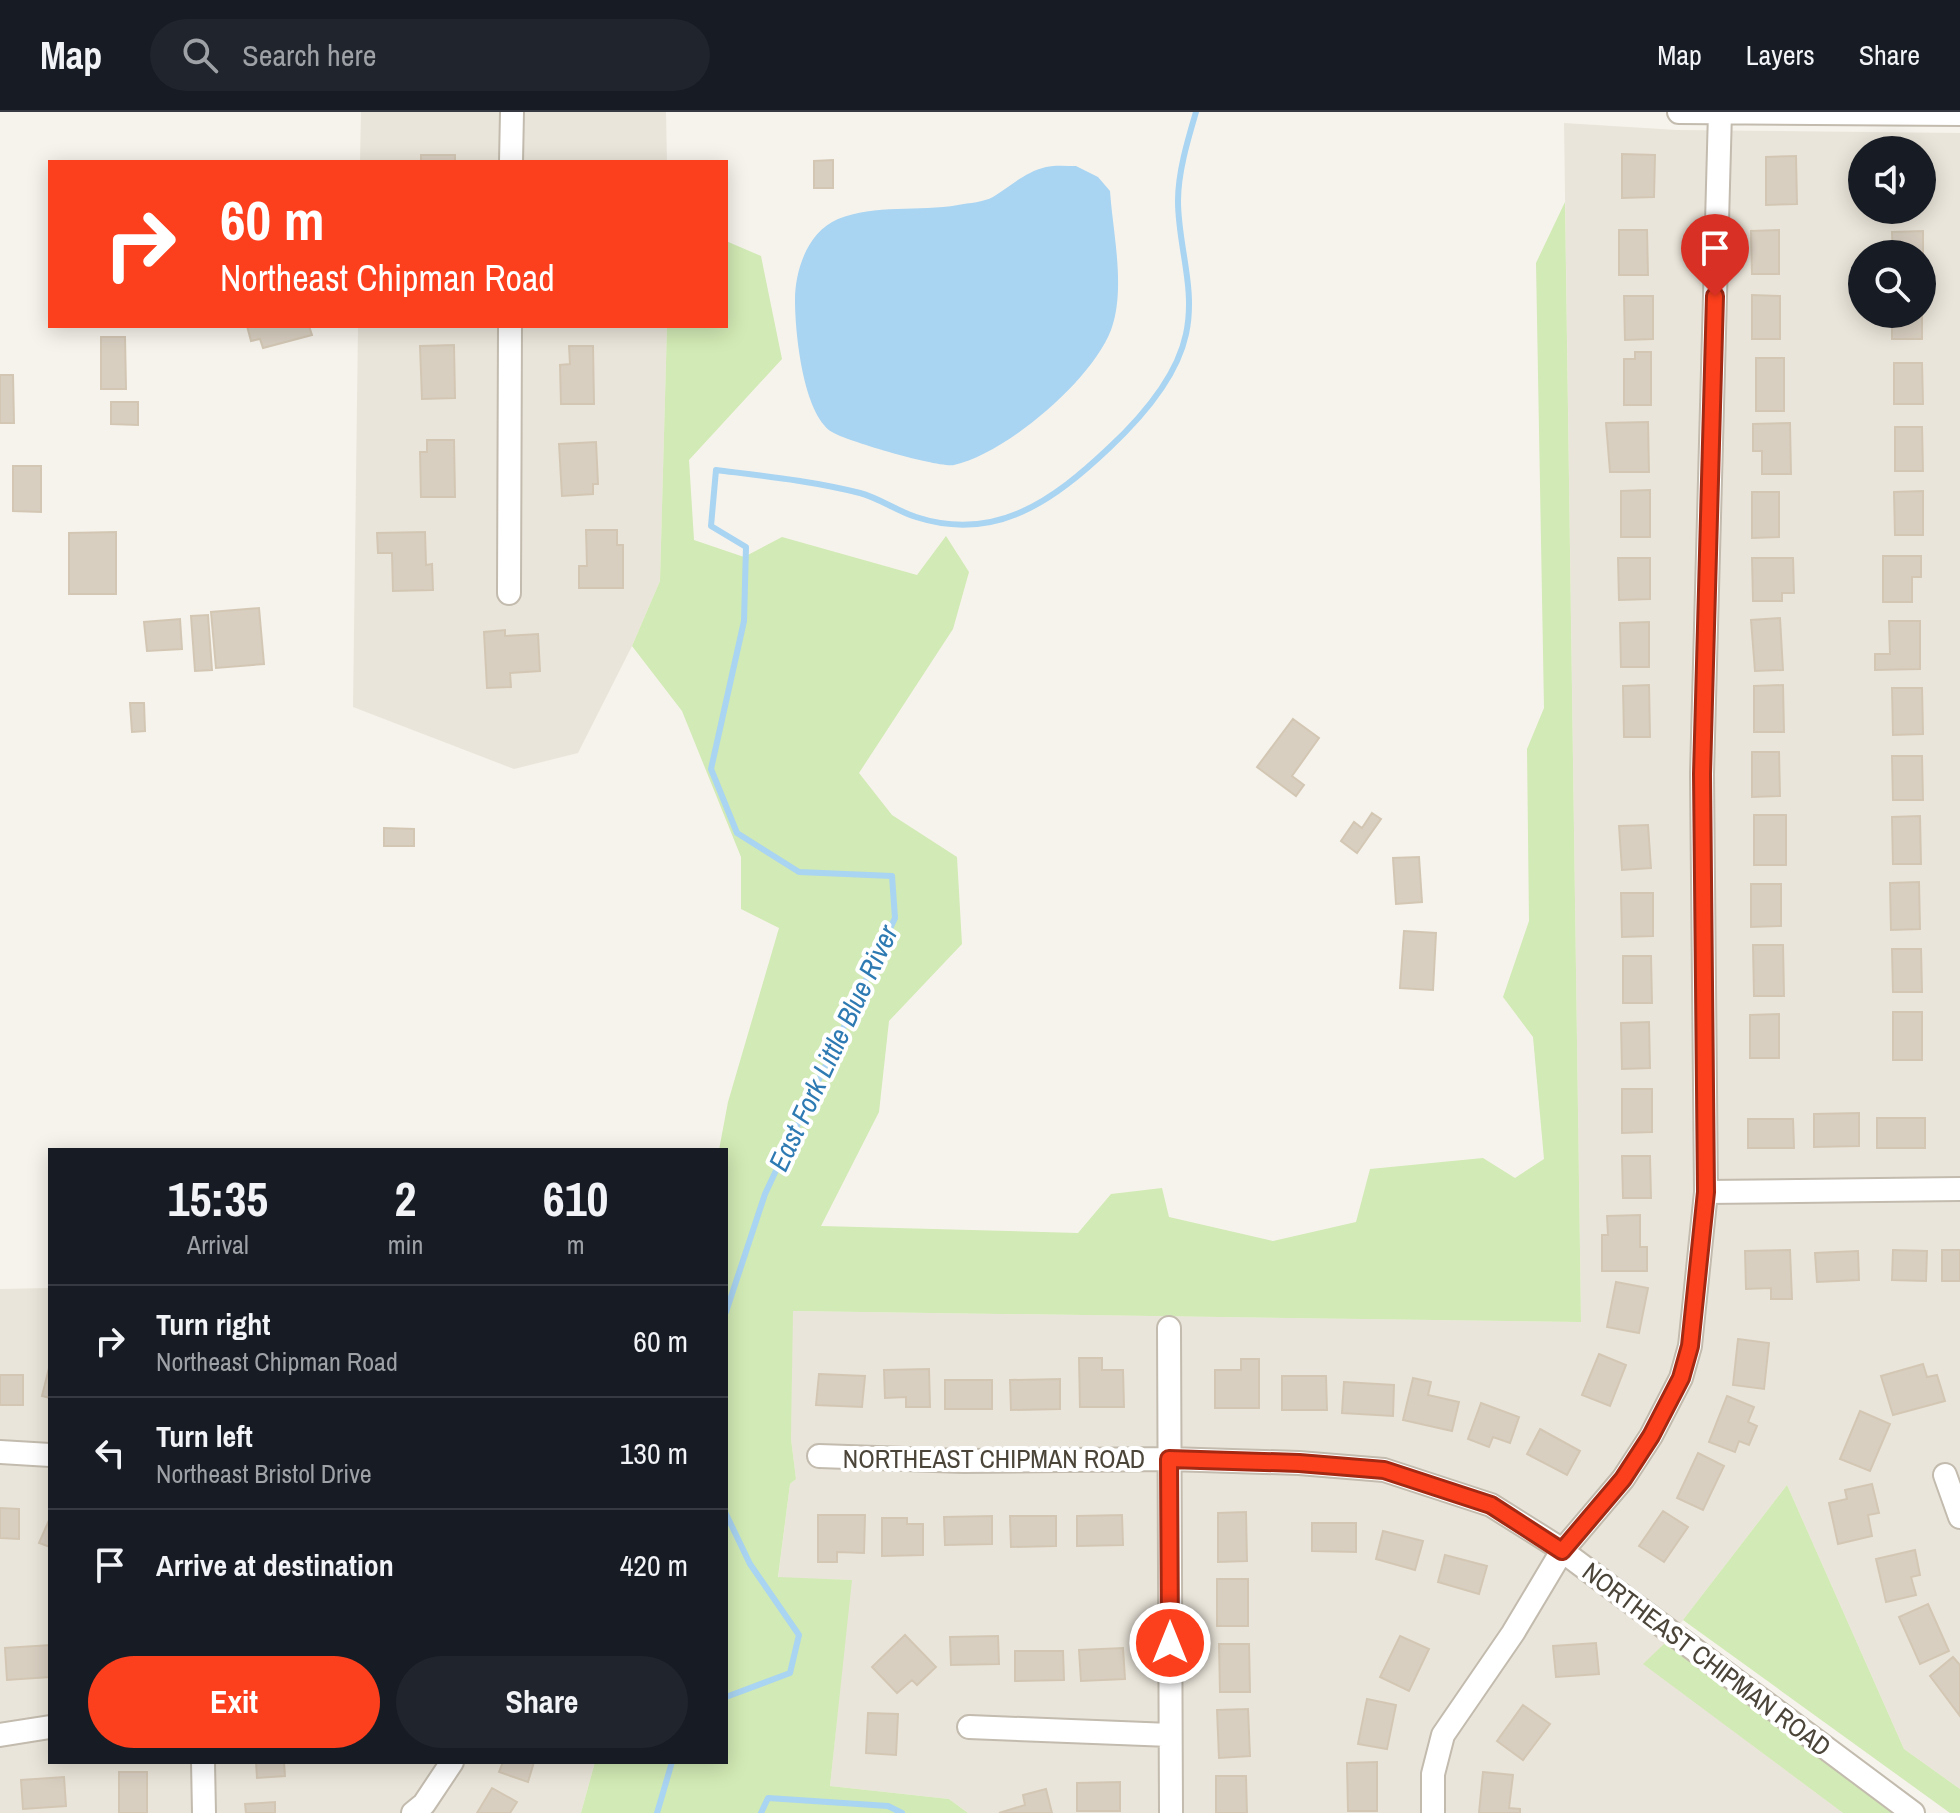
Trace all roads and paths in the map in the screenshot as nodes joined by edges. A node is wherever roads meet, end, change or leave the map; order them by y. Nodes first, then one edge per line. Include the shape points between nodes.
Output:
1 (512, 112) edge
2 (1679, 112) edge
3 (1720, 112) edge
4 (1960, 114) edge
5 (511, 160) edge
6 (510, 328) edge
7 (509, 593) dead end
8 (1960, 1189) edge
9 (1706, 1192) junction
10 (1169, 1328) dead end
11 (0, 1452) edge
12 (48, 1455) edge
13 (819, 1456) dead end
14 (1169, 1459) junction
15 (1945, 1475) dead end
16 (1960, 1517) edge
17 (1562, 1551) junction
18 (48, 1727) edge
19 (969, 1727) dead end
20 (0, 1735) edge
21 (1170, 1735) junction
22 (203, 1764) edge
23 (451, 1764) edge
24 (204, 1813) edge
25 (413, 1813) edge
26 (1171, 1813) edge
27 (1433, 1813) edge
28 (1913, 1813) edge

1 - 5 street
2 - 3 street
3 - 4 street
3 - 9 street via 1702,774
6 - 7 street
8 - 9 street
9 - 17 street via 1690,1346 1681,1378 1623,1479
10 - 14 street, NORTHEAST CHIPMAN ROAD
11 - 12 street
13 - 14 street, NORTHEAST CHIPMAN ROAD
14 - 17 street, NORTHEAST CHIPMAN ROAD via 1384,1470 1491,1505
14 - 21 street
15 - 16 street
17 - 27 street via 1443,1735 1433,1774
17 - 28 street, NORTHEAST CHIPMAN ROAD
18 - 20 street
19 - 21 street
21 - 26 street
22 - 24 street
23 - 25 street

